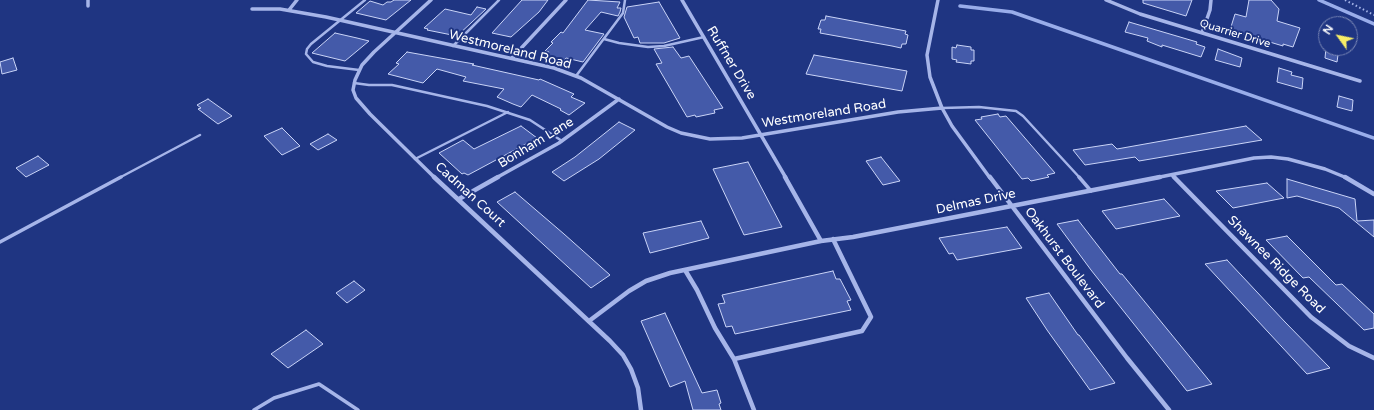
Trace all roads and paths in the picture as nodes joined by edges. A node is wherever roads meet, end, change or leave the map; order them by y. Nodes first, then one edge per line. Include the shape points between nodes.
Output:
1 (88, 0) edge
2 (297, 0) edge
3 (365, 0) edge
4 (431, 0) edge
5 (499, 0) edge
6 (566, 0) edge
7 (625, 0) edge
8 (682, 0) edge
9 (938, 0) edge
10 (1106, 0) edge
11 (1211, 0) edge
12 (1345, 0) edge
13 (88, 6) dead end
14 (252, 9) dead end
15 (288, 10) junction
16 (1374, 15) edge
17 (340, 20) junction
18 (396, 32) junction
19 (1202, 33) junction
20 (704, 37) junction
21 (604, 39) junction
22 (453, 46) junction
23 (512, 58) junction
24 (359, 70) junction
25 (576, 76) junction
26 (1360, 81) dead end
27 (354, 83) junction
28 (619, 99) junction
29 (942, 108) junction
30 (508, 112) junction
31 (760, 134) junction
32 (200, 136) dead end
33 (562, 142) junction
34 (415, 159) junction
35 (1172, 175) junction
36 (1091, 191) junction
37 (1374, 194) edge
38 (459, 199) junction
39 (1010, 205) junction
40 (833, 240) junction
41 (821, 241) junction
42 (0, 242) edge
43 (685, 270) junction
44 (589, 321) junction
45 (1374, 358) edge
46 (734, 359) junction
47 (254, 410) edge
48 (358, 410) edge
49 (641, 410) edge
50 (754, 410) edge
51 (1169, 410) edge

1 - 13 street
2 - 15 street
3 - 17 lane
4 - 18 street
5 - 22 lane
6 - 23 street
7 - 21 lane via 623,13
8 - 20 street, Ruffner Drive
9 - 29 street, Oakhurst Boulevard via 928,55 930,77
10 - 19 street, Quarrier Drive via 1140,14
11 - 19 street
12 - 16 path
14 - 15 street, Westmoreland Road
15 - 17 street, Westmoreland Road
17 - 18 street, Westmoreland Road
17 - 24 lane via 311,44 306,54 312,62
18 - 22 street, Westmoreland Road
18 - 24 street
19 - 26 street, Quarrier Drive
20 - 21 lane via 648,47
20 - 31 street, Ruffner Drive
21 - 25 lane
22 - 23 street, Westmoreland Road
23 - 25 street, Westmoreland Road
24 - 27 street
25 - 28 street, Westmoreland Road
27 - 30 lane via 392,85
27 - 34 street, Cadman Court via 356,98
28 - 31 street, Westmoreland Road via 681,133 697,137 724,139
28 - 33 street, Bonham Lane
29 - 31 street, Westmoreland Road via 898,112
29 - 36 lane via 979,107 1016,111
29 - 39 street, Oakhurst Boulevard via 952,126
30 - 33 lane via 530,120
30 - 34 lane
31 - 41 street, Ruffner Drive
32 - 42 lane
33 - 38 street, Bonham Lane
34 - 38 street, Cadman Court
35 - 36 street, Delmas Drive
35 - 37 street, Delmas Drive via 1232,162 1271,157 1325,168 1354,181
35 - 45 street, Shawnee Ridge Road via 1311,317 1349,346
36 - 39 street, Delmas Drive
38 - 44 street, Cadman Court
39 - 40 street, Delmas Drive
39 - 51 street, Oakhurst Boulevard
40 - 41 street, Delmas Drive
40 - 46 street via 871,317 862,332
41 - 43 street, Delmas Drive
43 - 44 street, Delmas Drive via 646,281
43 - 46 street
44 - 49 street, Cadman Court via 623,356 638,388
46 - 50 street
47 - 48 lane via 274,398 318,384

